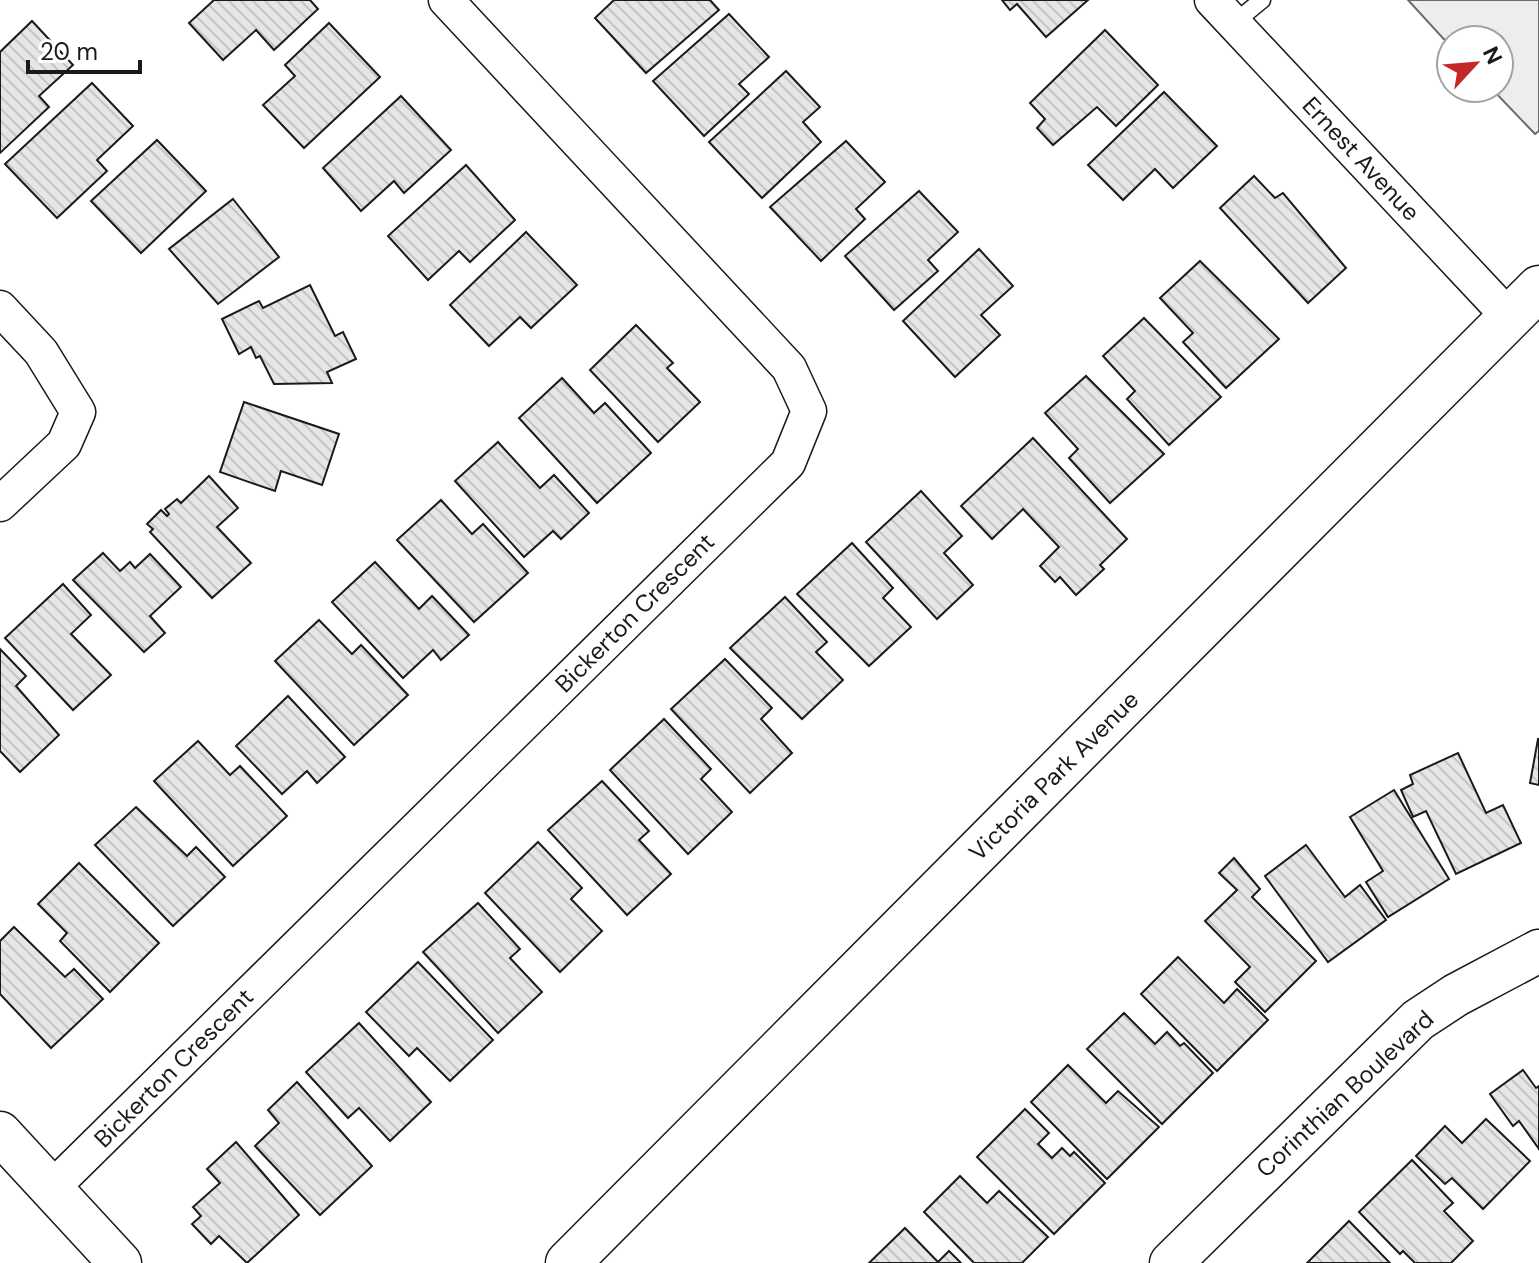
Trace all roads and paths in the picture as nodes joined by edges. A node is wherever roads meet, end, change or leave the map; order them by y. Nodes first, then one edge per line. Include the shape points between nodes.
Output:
1 (446, 0) edge
2 (1262, 0) edge
3 (1223, 12) edge
4 (1524, 303) edge
5 (0, 308) edge
6 (0, 504) edge
7 (1539, 951) edge
8 (0, 1134) edge
9 (51, 1189) junction
10 (120, 1263) edge
11 (568, 1263) edge
12 (1171, 1263) edge

1 - 9 street, Bickerton Crescent via 789,368 809,411 788,463
2 - 3 lane
3 - 4 street, Ernest Avenue
4 - 11 main road, Victoria Park Avenue
5 - 6 street via 41,352 78,412 64,444
7 - 12 street, Corinthian Boulevard via 1418,1020
8 - 9 street
9 - 10 street

